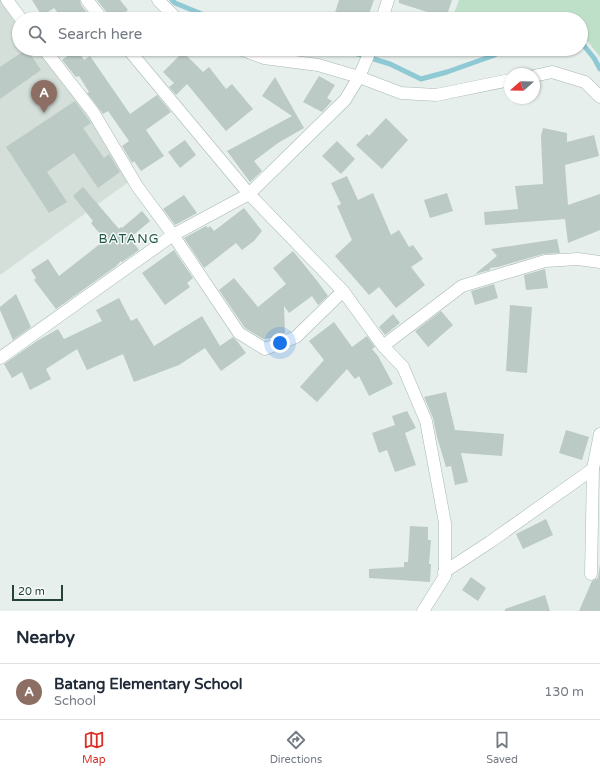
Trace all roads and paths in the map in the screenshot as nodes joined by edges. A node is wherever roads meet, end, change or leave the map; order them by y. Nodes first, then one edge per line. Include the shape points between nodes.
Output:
1 (7, 0) edge
2 (87, 0) edge
3 (158, 0) edge
4 (388, 0) edge
5 (16, 12) edge
6 (96, 12) edge
7 (170, 12) edge
8 (384, 12) edge
9 (49, 56) edge
10 (134, 56) edge
11 (259, 56) edge
12 (368, 56) edge
13 (360, 74) junction
14 (540, 75) edge
15 (504, 81) edge
16 (600, 97) edge
17 (249, 194) junction
18 (173, 236) junction
19 (600, 262) edge
20 (343, 291) junction
21 (383, 346) junction
22 (0, 358) edge
23 (600, 434) edge
24 (592, 469) junction
25 (444, 572) junction
26 (591, 574) dead end
27 (424, 611) edge

1 - 5 street
2 - 6 street
3 - 7 street
4 - 8 street
9 - 18 street via 93,112 137,186
10 - 17 street
11 - 13 street
12 - 13 street
13 - 15 street via 402,93 436,94
13 - 17 street via 345,100
14 - 16 street via 552,72 585,82
17 - 18 street
17 - 20 street
18 - 20 street via 239,333 265,349 296,337
18 - 22 street
19 - 21 street via 578,259 545,261 462,286
20 - 21 street
21 - 25 street via 403,367 426,421 445,523
23 - 24 street
24 - 25 street
24 - 26 street
25 - 27 street

